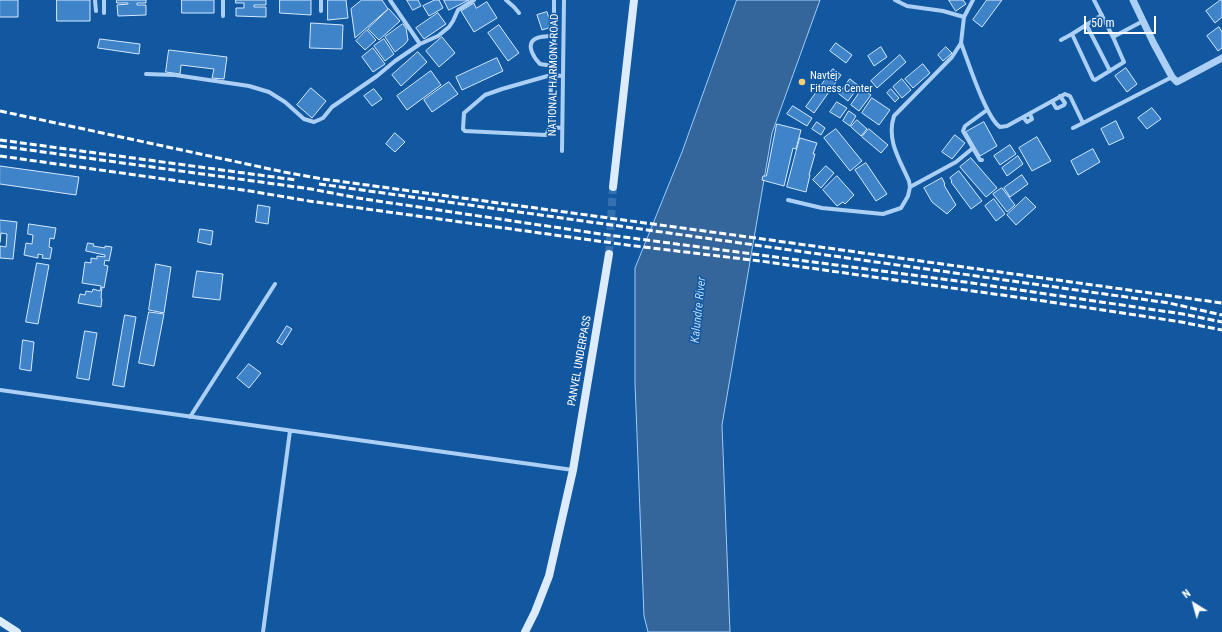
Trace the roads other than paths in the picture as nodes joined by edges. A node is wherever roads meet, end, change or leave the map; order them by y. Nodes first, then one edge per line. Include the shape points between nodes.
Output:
1 (95, 0) edge
2 (104, 0) edge
3 (223, 0) edge
4 (321, 0) edge
5 (390, 0) edge
6 (474, 0) edge
7 (506, 0) edge
8 (554, 0) edge
9 (564, 0) edge
10 (634, 0) edge
11 (895, 0) edge
12 (973, 0) edge
13 (1094, 0) edge
14 (1134, 0) edge
15 (96, 11) dead end
16 (321, 11) dead end
17 (104, 13) dead end
18 (519, 14) dead end
19 (1102, 15) junction
20 (223, 16) dead end
21 (964, 17) junction
22 (1143, 21) junction
23 (1086, 24) junction
24 (1072, 34) junction
25 (554, 36) junction
26 (1113, 37) junction
27 (1061, 40) dead end
28 (961, 43) junction
29 (420, 44) junction
30 (1222, 58) edge
31 (553, 66) junction
32 (1110, 71) junction
33 (146, 74) dead end
34 (551, 75) junction
35 (563, 76) junction
36 (1172, 77) junction
37 (1060, 96) junction
38 (1052, 101) junction
39 (987, 110) junction
40 (1083, 123) junction
41 (550, 127) junction
42 (562, 128) junction
43 (1073, 128) dead end
44 (973, 148) junction
45 (562, 151) dead end
46 (982, 160) dead end
47 (613, 187) tunnel mouth
48 (910, 187) junction
49 (788, 200) dead end
50 (609, 254) tunnel mouth
51 (276, 284) dead end
52 (0, 390) edge
53 (190, 417) junction
54 (290, 431) junction
55 (573, 470) junction
56 (0, 622) edge
57 (17, 632) edge
58 (263, 632) edge
59 (525, 632) edge

1 - 15 street
2 - 17 street
3 - 20 street
4 - 16 street
5 - 29 street
6 - 29 street via 458,10 449,27 438,36
7 - 18 street
8 - 25 street
9 - 35 street, NATIONAL HARMONY ROAD
10 - 47 main road
11 - 21 street via 907,6
12 - 21 street
13 - 19 street
14 - 22 street
19 - 23 street
19 - 26 street
21 - 28 street
22 - 26 street
22 - 36 street
23 - 24 street
23 - 32 street
24 - 27 street
24 - 32 street via 1093,79
25 - 31 street
25 - 31 street via 534,40 531,52 540,64
26 - 32 street via 1124,62
28 - 39 street
28 - 48 street via 952,57 894,116 891,125 892,143 910,181
29 - 33 street via 332,107 323,118 314,122 304,119 269,92 249,86 175,75
30 - 36 street via 1177,82
31 - 34 street
34 - 35 street
34 - 41 street
34 - 41 street via 485,95 464,113 463,129 546,135
35 - 42 street, NATIONAL HARMONY ROAD
36 - 40 street
37 - 38 street
37 - 38 street via 1064,105 1056,108
37 - 40 street via 1070,96
38 - 39 street via 1000,128
39 - 44 street via 965,126 963,131
40 - 43 street
41 - 42 street
42 - 45 street, NATIONAL HARMONY ROAD
44 - 46 street
44 - 48 street via 956,162
48 - 49 street via 901,208 883,214 822,208
50 - 55 main road, PANVEL UNDERPASS
51 - 53 street
52 - 53 street
53 - 54 street
54 - 55 street
54 - 58 street
55 - 59 main road, PANVEL UNDERPASS via 549,576
56 - 57 main road

